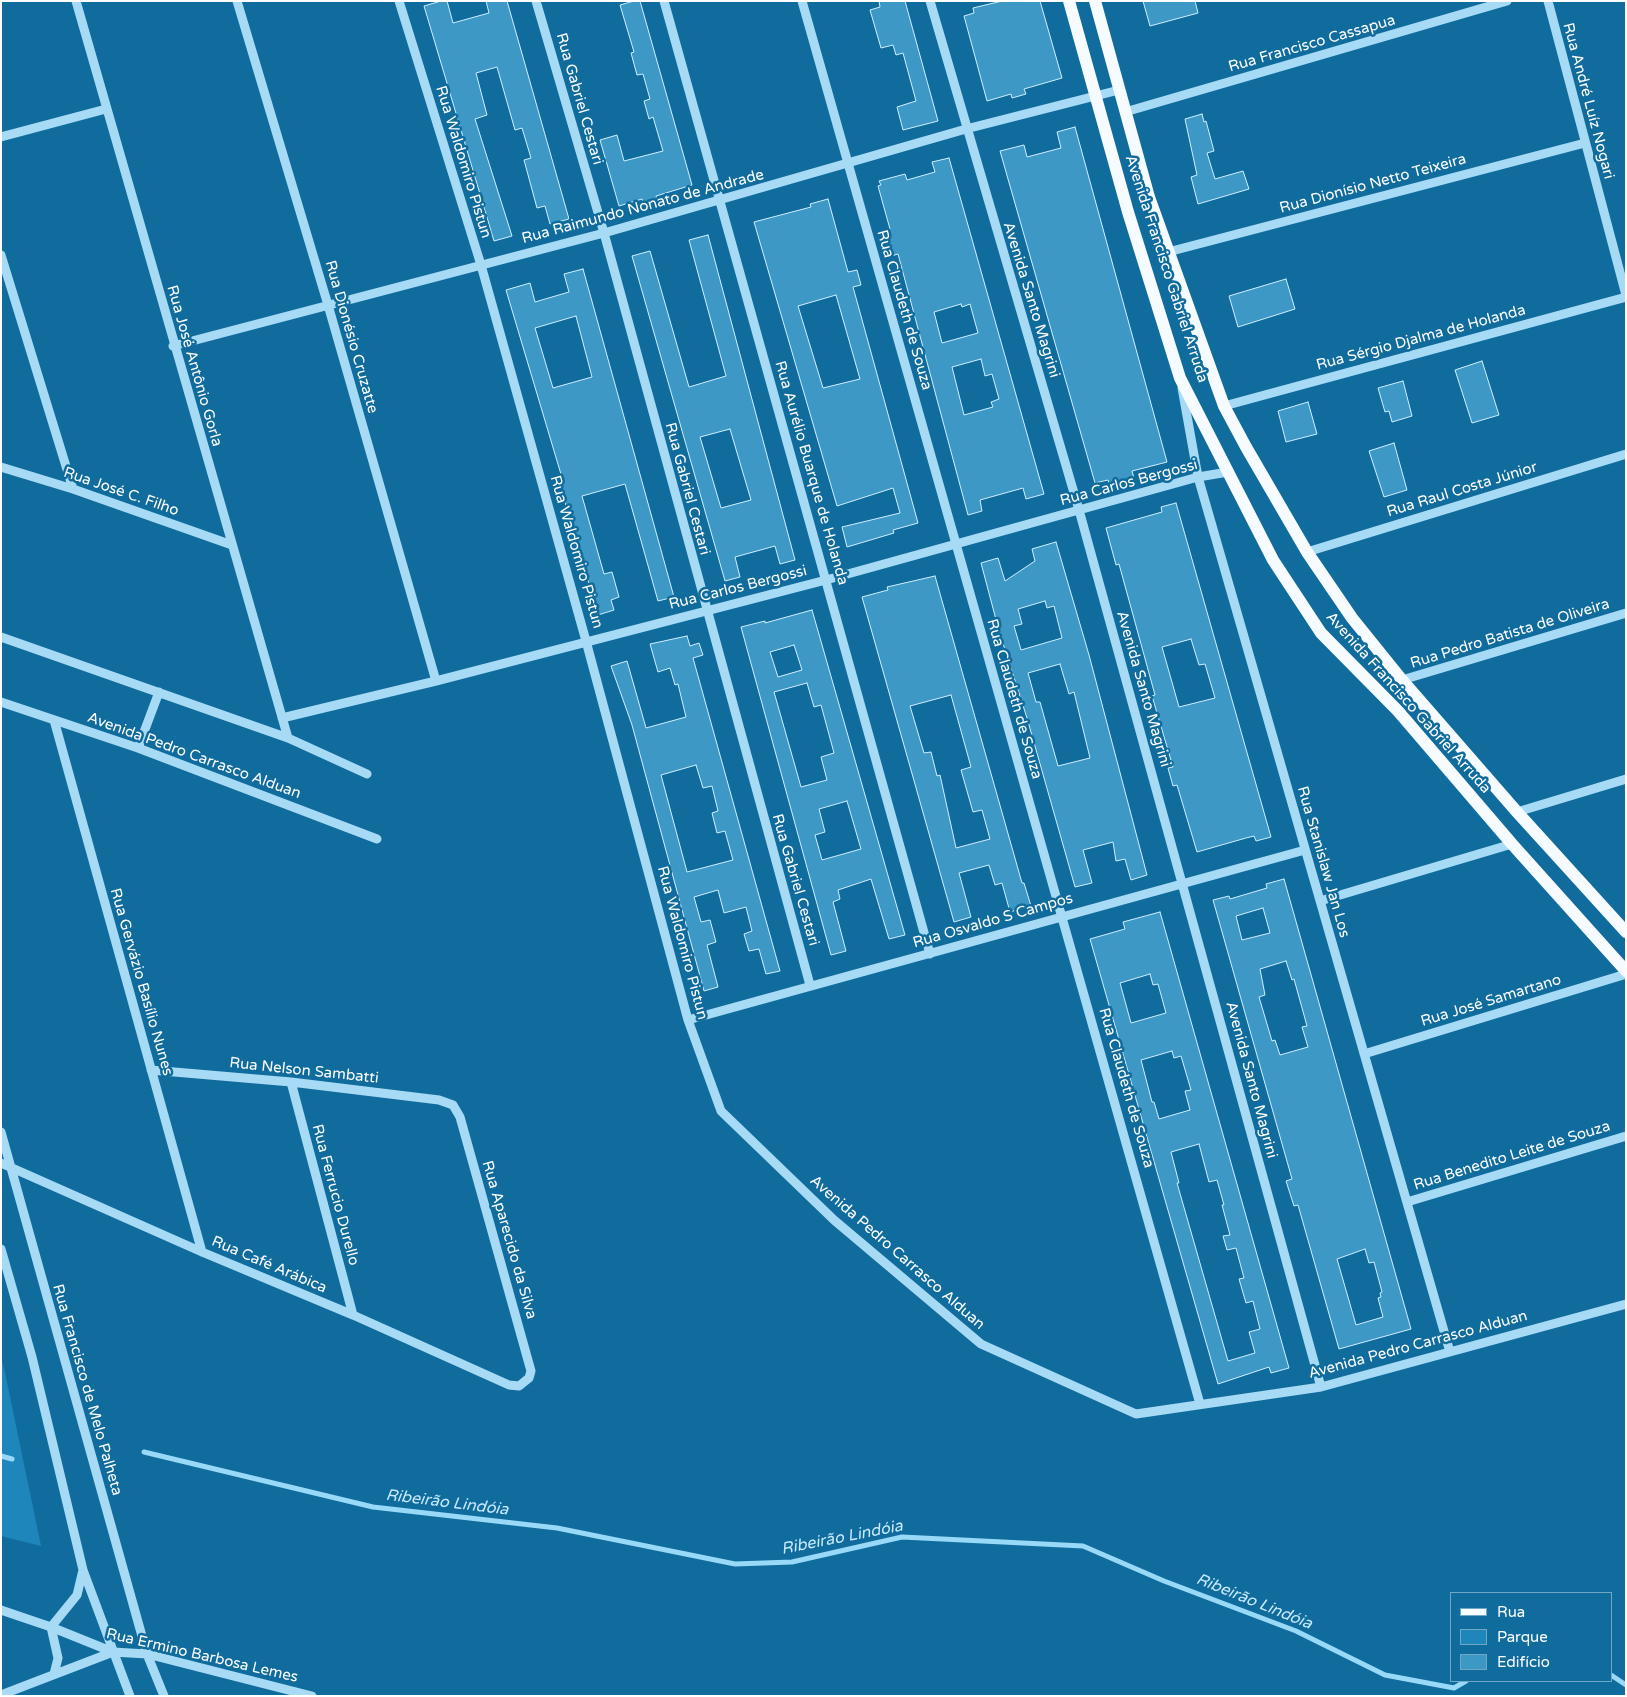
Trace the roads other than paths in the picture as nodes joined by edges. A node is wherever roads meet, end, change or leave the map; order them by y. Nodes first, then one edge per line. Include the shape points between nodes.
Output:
1 (76, 1) edge
2 (237, 1) edge
3 (399, 1) edge
4 (536, 1) edge
5 (664, 1) edge
6 (802, 1) edge
7 (930, 1) edge
8 (1069, 1) edge
9 (1095, 1) edge
10 (1507, 1) edge
11 (1548, 1) edge
12 (1119, 90) junction
13 (1097, 96) junction
14 (106, 109) junction
15 (1126, 112) junction
16 (966, 129) junction
17 (1, 138) edge
18 (1585, 144) junction
19 (849, 164) junction
20 (720, 201) junction
21 (604, 233) junction
22 (1168, 252) junction
23 (1, 255) edge
24 (480, 265) junction
25 (1626, 296) edge
26 (328, 305) junction
27 (174, 346) junction
28 (1180, 378) junction
29 (1224, 406) junction
30 (1626, 454) edge
31 (1, 467) edge
32 (1228, 472) junction
33 (1198, 477) junction
34 (73, 489) junction
35 (1079, 510) junction
36 (955, 544) junction
37 (232, 546) junction
38 (1307, 552) junction
39 (826, 580) junction
40 (705, 610) junction
41 (1626, 613) edge
42 (1, 637) edge
43 (586, 641) junction
44 (1402, 680) junction
45 (436, 681) junction
46 (159, 692) junction
47 (1, 702) edge
48 (282, 718) junction
49 (54, 720) junction
50 (288, 738) junction
51 (138, 748) junction
52 (367, 774) dead end
53 (1626, 779) edge
54 (1516, 812) junction
55 (377, 839) dead end
56 (1512, 844) junction
57 (1305, 850) junction
58 (1182, 883) junction
59 (1320, 901) junction
60 (1063, 916) junction
61 (1626, 932) edge
62 (930, 954) junction
63 (1626, 972) edge
64 (810, 986) junction
65 (688, 1020) junction
66 (1364, 1054) junction
67 (151, 1070) junction
68 (290, 1082) junction
69 (453, 1105) joint
70 (722, 1111) joint
71 (1, 1132) edge
72 (1626, 1136) edge
73 (1, 1163) edge
74 (11, 1166) junction
75 (1407, 1202) junction
76 (1, 1249) edge
77 (202, 1252) junction
78 (1626, 1304) edge
79 (353, 1315) junction
80 (1450, 1352) junction
81 (525, 1382) joint
82 (1321, 1387) junction
83 (1200, 1404) junction
84 (83, 1570) junction
85 (1, 1610) edge
86 (51, 1627) junction
87 (113, 1652) junction
88 (147, 1654) junction
89 (54, 1674) junction
90 (1, 1695) edge
91 (130, 1696) edge
92 (164, 1696) edge
93 (312, 1696) edge

1 - 14 street, Rua José Antônio Gorla
2 - 26 street, Rua Dionésio Cruzatte
3 - 24 street, Rua Waldomiro Pistun
4 - 21 street, Rua Gabriel Cestari
5 - 20 street, Rua Aurélio Buarque de Holanda
6 - 19 street, Rua Claudeth de Souza
7 - 16 street, Avenida Santo Magrini
8 - 13 main road, Avenida Francisco Gabriel Arruda
9 - 12 main road, Avenida Francisco Gabriel Arruda
10 - 15 street, Rua Francisco Cassapua
11 - 18 street, Rua André Luíz Nogari
12 - 13 street, Rua Raimundo Nonato de Andrade
12 - 15 main road, Avenida Francisco Gabriel Arruda
13 - 16 street, Rua Raimundo Nonato de Andrade
13 - 28 main road, Avenida Francisco Gabriel Arruda via 1128,212
14 - 17 street
14 - 27 street, Rua José Antônio Gorla
15 - 22 main road, Avenida Francisco Gabriel Arruda
16 - 19 street, Rua Raimundo Nonato de Andrade
16 - 35 street, Avenida Santo Magrini
18 - 22 street, Rua Dionísio Netto Teixeira
18 - 25 street, Rua André Luíz Nogari
19 - 20 street, Rua Raimundo Nonato de Andrade
19 - 36 street, Rua Claudeth de Souza
20 - 21 street, Rua Raimundo Nonato de Andrade
20 - 39 street, Rua Aurélio Buarque de Holanda
21 - 24 street, Rua Raimundo Nonato de Andrade
21 - 40 street, Rua Gabriel Cestari
22 - 29 main road, Avenida Francisco Gabriel Arruda
23 - 34 street
24 - 26 street, Rua Raimundo Nonato de Andrade
24 - 43 street, Rua Waldomiro Pistun
25 - 29 street, Rua Sérgio Djalma de Holanda
26 - 27 street, Rua Raimundo Nonato de Andrade
26 - 45 street, Rua Dionésio Cruzatte
27 - 37 street, Rua José Antônio Gorla
28 - 32 main road, Avenida Francisco Gabriel Arruda
28 - 33 street, Rua Stanislaw Jan Los
29 - 38 main road, Avenida Francisco Gabriel Arruda
30 - 38 street, Rua Raul Costa Júnior
31 - 34 street, Rua José C. Filho
32 - 33 street, Rua Carlos Bergossi
32 - 56 main road, Avenida Francisco Gabriel Arruda via 1273,560 1320,633 1398,711
33 - 35 street, Rua Carlos Bergossi
33 - 57 street, Rua Stanislaw Jan Los
34 - 37 street, Rua José C. Filho
35 - 36 street, Rua Carlos Bergossi
35 - 58 street, Avenida Santo Magrini
36 - 39 street, Rua Carlos Bergossi
36 - 60 street, Rua Claudeth de Souza
37 - 48 street, Rua José Antônio Gorla
38 - 44 main road, Avenida Francisco Gabriel Arruda via 1352,618
39 - 40 street, Rua Carlos Bergossi
39 - 62 street, Rua Aurélio Buarque de Holanda
40 - 43 street, Rua Carlos Bergossi
40 - 64 street, Rua Gabriel Cestari
41 - 44 street, Rua Pedro Batista de Oliveira
42 - 46 street
43 - 45 street, Rua Carlos Bergossi
43 - 65 street, Rua Waldomiro Pistun
44 - 54 main road, Avenida Francisco Gabriel Arruda
45 - 48 street, Rua Carlos Bergossi
46 - 50 street
46 - 51 street
47 - 49 street, Avenida Pedro Carrasco Alduan
48 - 50 street, Rua José Antônio Gorla
49 - 51 street, Avenida Pedro Carrasco Alduan
49 - 67 street, Rua Gervázio Basílio Nunes
50 - 52 street
51 - 55 street, Avenida Pedro Carrasco Alduan
53 - 54 street
54 - 61 main road, Avenida Francisco Gabriel Arruda
56 - 59 street
56 - 63 main road, Avenida Francisco Gabriel Arruda
57 - 58 street, Rua Osvaldo S Campos
57 - 59 street, Rua Stanislaw Jan Los
58 - 60 street, Rua Osvaldo S Campos
58 - 82 street, Avenida Santo Magrini
59 - 66 street, Rua Stanislaw Jan Los
60 - 62 street, Rua Osvaldo S Campos
60 - 83 street, Rua Claudeth de Souza
62 - 64 street, Rua Osvaldo S Campos
63 - 66 street, Rua José Samartano
64 - 65 street, Rua Osvaldo S Campos
65 - 70 street, Rua Waldomiro Pistun
66 - 75 street, Rua Stanislaw Jan Los
67 - 68 street, Rua Nelson Sambatti
67 - 77 street, Rua Gervázio Basílio Nunes
68 - 69 street, Rua Nelson Sambatti via 439,1100
68 - 79 street, Rua Ferrucio Durello
69 - 81 street, Rua Aparecido da Silva via 460,1117 531,1371
70 - 83 street, Avenida Pedro Carrasco Alduan via 834,1220 981,1344 1136,1414
71 - 74 street, Rua Francisco de Melo Palheta
72 - 75 street, Rua Benedito Leite de Souza
73 - 74 street, Rua Café Arábica
74 - 77 street, Rua Café Arábica
74 - 88 street, Rua Francisco de Melo Palheta
75 - 80 street, Rua Stanislaw Jan Los
76 - 84 street via 32,1357
77 - 79 street, Rua Café Arábica
78 - 80 street, Avenida Pedro Carrasco Alduan
79 - 81 street, Rua Café Arábica via 508,1386
80 - 82 street, Avenida Pedro Carrasco Alduan
82 - 83 street, Avenida Pedro Carrasco Alduan
84 - 86 street via 77,1595
84 - 87 street
85 - 86 street, Rua Ermino Barbosa Lemes
86 - 87 street, Rua Ermino Barbosa Lemes
86 - 89 street via 58,1658
87 - 88 street, Rua Ermino Barbosa Lemes
87 - 89 street
87 - 91 street
88 - 92 street, Rua Francisco de Melo Palheta
88 - 93 street, Rua Ermino Barbosa Lemes
89 - 90 street

